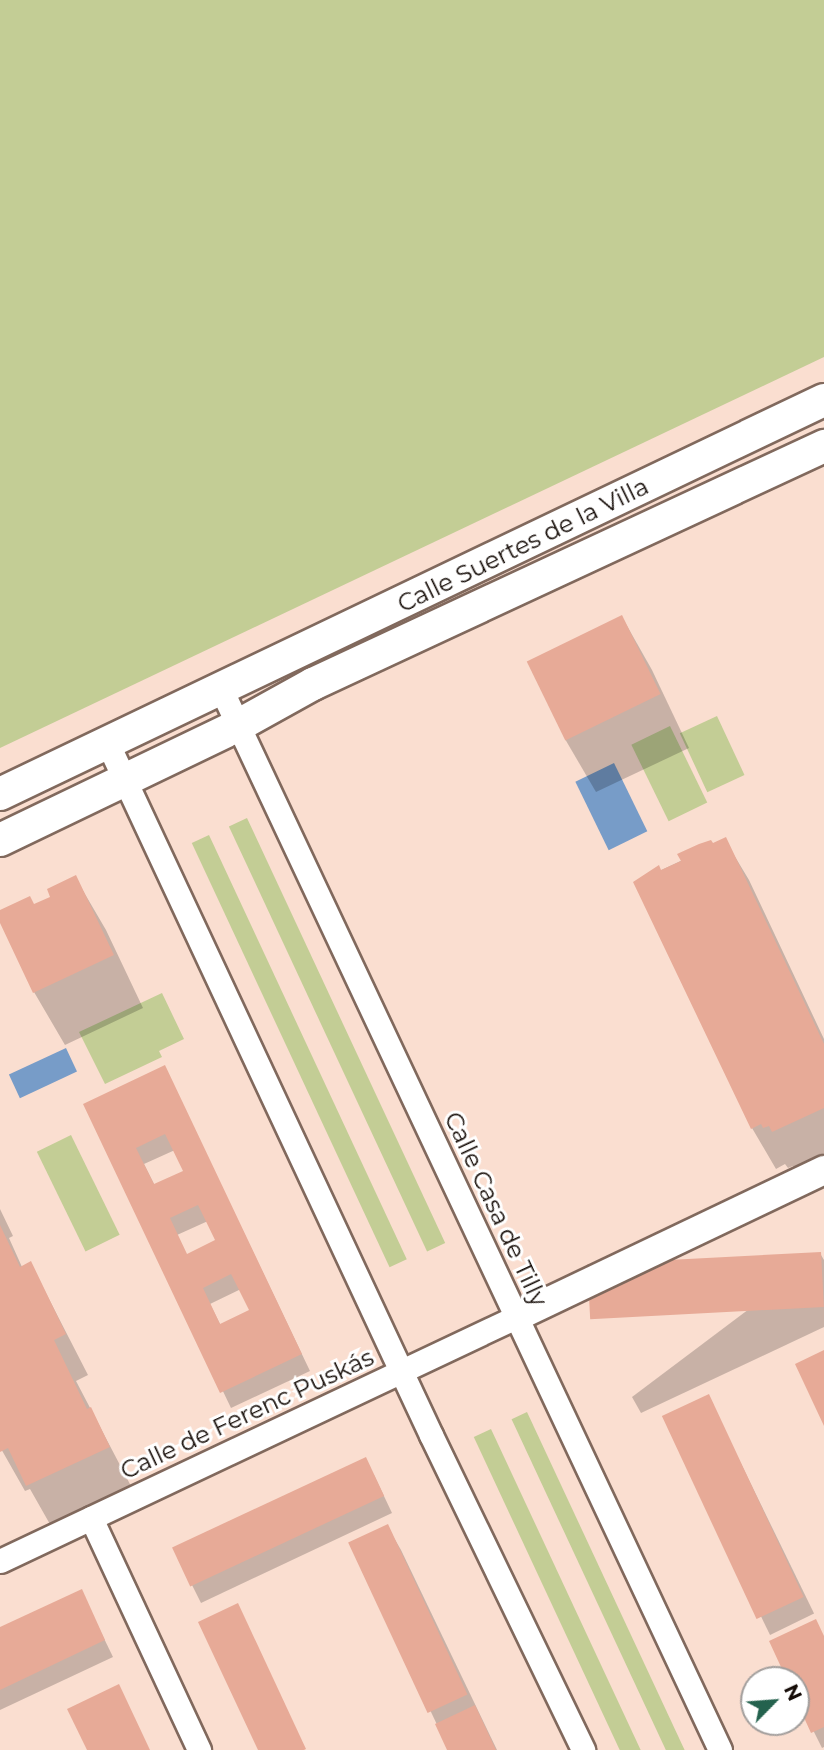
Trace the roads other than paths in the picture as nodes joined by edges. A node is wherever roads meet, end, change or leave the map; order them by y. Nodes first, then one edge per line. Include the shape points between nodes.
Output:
1 (822, 407) edge
2 (824, 446) edge
3 (222, 691) junction
4 (239, 725) junction
5 (108, 744) junction
6 (125, 781) junction
7 (0, 794) edge
8 (0, 840) edge
9 (824, 1171) edge
10 (518, 1316) junction
11 (401, 1370) junction
12 (91, 1518) junction
13 (0, 1561) edge
14 (199, 1750) edge
15 (583, 1750) edge
16 (720, 1750) edge

1 - 3 main road, Calle Suertes de la Villa
2 - 4 main road, Calle Suertes de la Villa via 313,684
3 - 4 street, Calle Casa de Tilly
3 - 5 main road, Calle Suertes de la Villa
4 - 6 main road, Calle Suertes de la Villa
4 - 10 street, Calle Casa de Tilly
5 - 6 street
5 - 7 main road, Calle Suertes de la Villa
6 - 8 main road, Calle Suertes de la Villa
6 - 11 street
9 - 10 street
10 - 11 street, Calle de Ferenc Puskás
10 - 16 street, Calle Casa de Tilly
11 - 12 street, Calle de Ferenc Puskás
11 - 15 street
12 - 13 street, Calle de Ferenc Puskás
12 - 14 street

